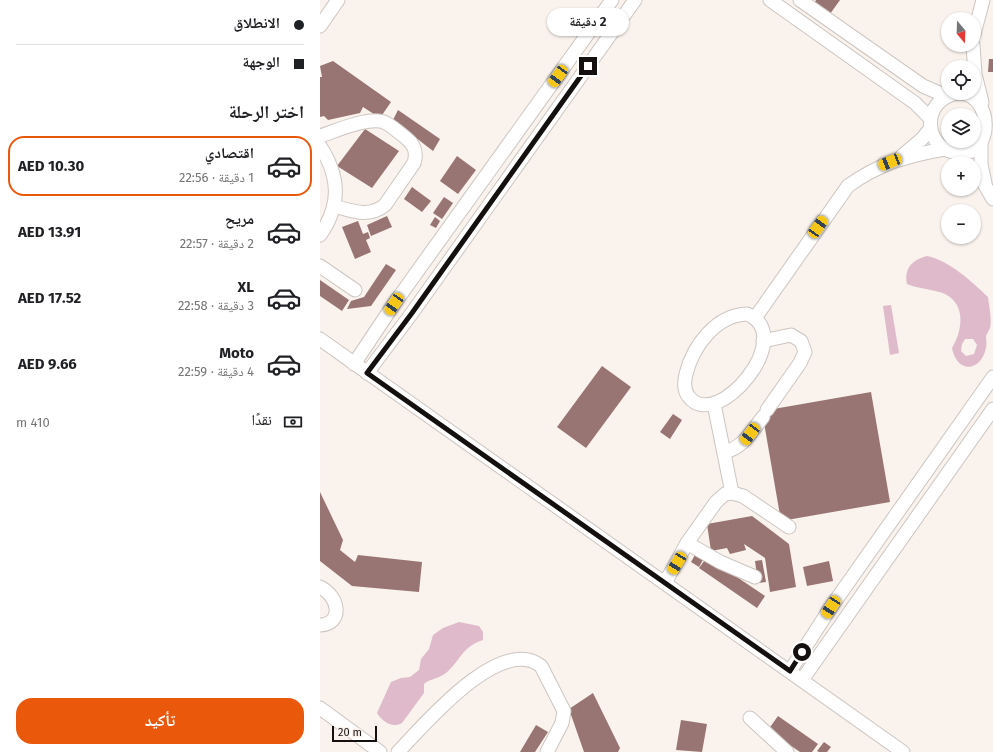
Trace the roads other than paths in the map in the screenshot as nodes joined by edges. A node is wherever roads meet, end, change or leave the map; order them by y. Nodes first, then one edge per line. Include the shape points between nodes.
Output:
1 (338, 0) edge
2 (635, 0) edge
3 (770, 0) edge
4 (800, 0) edge
5 (983, 0) edge
6 (608, 1) edge
7 (980, 12) edge
8 (624, 14) junction
9 (320, 26) edge
10 (941, 90) edge
11 (981, 90) edge
12 (946, 100) edge
13 (979, 100) edge
14 (987, 107) edge
15 (930, 123) junction
16 (320, 136) edge
17 (987, 139) edge
18 (320, 146) edge
19 (506, 148) junction
20 (949, 151) junction
21 (957, 156) edge
22 (899, 158) junction
23 (522, 159) junction
24 (981, 178) edge
25 (985, 183) junction
26 (475, 191) junction
27 (993, 199) edge
28 (490, 203) junction
29 (334, 206) junction
30 (320, 235) edge
31 (320, 266) edge
32 (355, 290) dead end
33 (388, 314) junction
34 (755, 318) junction
35 (403, 325) junction
36 (320, 339) edge
37 (763, 341) junction
38 (354, 364) junction
39 (367, 373) junction
40 (993, 377) edge
41 (714, 404) junction
42 (993, 409) edge
43 (724, 452) junction
44 (732, 493) junction
45 (789, 527) dead end
46 (687, 543) junction
47 (755, 577) dead end
48 (665, 583) junction
49 (320, 587) edge
50 (320, 625) edge
51 (817, 628) junction
52 (832, 640) junction
53 (790, 671) junction
54 (802, 680) junction
55 (320, 708) edge
56 (750, 718) dead end
57 (380, 752) edge
58 (398, 752) edge
59 (547, 752) edge
60 (787, 752) edge
61 (903, 752) edge

1 - 9 street
2 - 8 street
3 - 15 street via 915,103
4 - 10 street via 923,86
5 - 7 street
6 - 8 street
6 - 19 street
8 - 23 street
11 - 14 street
12 - 15 street via 936,106
13 - 14 street
14 - 17 street via 990,122
15 - 20 street via 938,144
15 - 22 street via 911,150
16 - 29 street via 355,124 386,122 408,140 415,150 414,163 380,209 366,213
17 - 20 street via 968,152
17 - 25 street via 981,164
18 - 29 street via 335,181
19 - 23 street via 509,156
19 - 26 street
20 - 21 street
20 - 22 street
22 - 34 street via 848,186
23 - 28 street
24 - 25 street
25 - 27 street
26 - 28 street via 484,192 490,198
26 - 33 street
28 - 35 street
29 - 30 street via 328,224
31 - 32 street
33 - 35 street via 391,321
33 - 38 street
34 - 37 street via 764,332
34 - 41 street via 743,314 732,318 709,333 695,350 689,364 685,389 696,403
35 - 39 street
36 - 38 street
37 - 41 street via 748,378 728,396
37 - 43 street via 791,335 801,341 805,352 800,363 743,443
38 - 39 street
39 - 48 street
40 - 51 street
41 - 43 street
42 - 52 street
43 - 44 street
44 - 45 street via 743,496
44 - 46 street via 720,497
46 - 47 street via 720,562
46 - 48 street
48 - 53 street
49 - 50 street via 332,596 336,602 336,609 330,622
51 - 52 street via 820,636
51 - 53 street
52 - 54 street
53 - 54 street
54 - 61 street
55 - 57 street
56 - 60 street
58 - 59 street via 461,688 501,664 523,659 541,666 564,711 562,723

